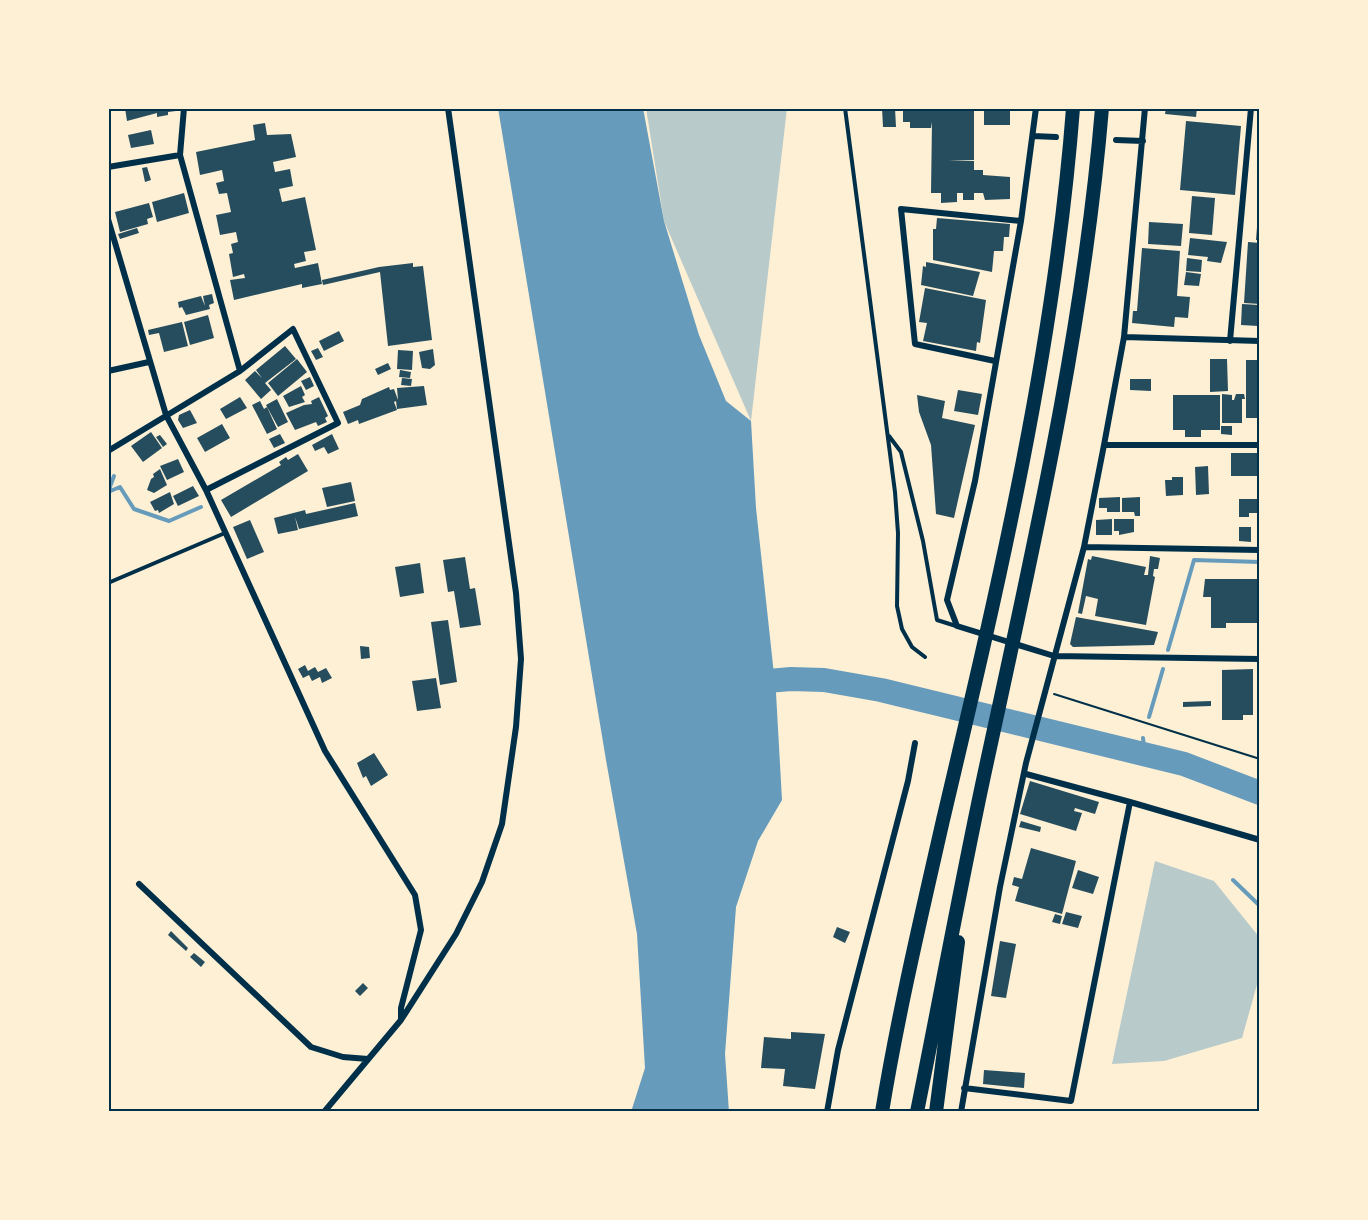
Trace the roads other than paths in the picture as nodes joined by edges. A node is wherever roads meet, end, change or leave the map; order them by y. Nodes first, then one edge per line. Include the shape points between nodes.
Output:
1 (184, 108) edge
2 (448, 108) edge
3 (845, 108) edge
4 (1036, 108) edge
5 (1073, 108) edge
6 (1102, 108) edge
7 (1146, 108) edge
8 (1251, 108) edge
9 (1033, 135) junction
10 (1056, 137) dead end
11 (1116, 140) dead end
12 (1143, 141) junction
13 (180, 155) junction
14 (108, 167) edge
15 (108, 219) edge
16 (1021, 221) junction
17 (1124, 337) junction
18 (1230, 341) junction
19 (1260, 341) edge
20 (995, 361) junction
21 (149, 362) junction
22 (108, 371) edge
23 (240, 371) junction
24 (166, 415) junction
25 (888, 435) junction
26 (1260, 445) edge
27 (1104, 446) junction
28 (108, 450) edge
29 (206, 490) junction
30 (225, 532) junction
31 (1084, 547) junction
32 (1260, 550) edge
33 (108, 583) edge
34 (957, 626) junction
35 (1054, 656) junction
36 (925, 657) dead end
37 (1260, 659) edge
38 (915, 742) dead end
39 (1026, 774) junction
40 (983, 783) junction
41 (1130, 802) junction
42 (1260, 840) edge
43 (139, 884) dead end
44 (401, 1020) junction
45 (368, 1059) junction
46 (964, 1088) junction
47 (324, 1112) edge
48 (827, 1112) edge
49 (881, 1112) edge
50 (917, 1112) edge
51 (936, 1112) edge
52 (961, 1112) edge

1 - 13 street
2 - 44 street via 516,593 521,659 502,824 482,882 456,934
3 - 25 lane
4 - 9 street
5 - 49 highway via 1052,286 1013,510
6 - 40 highway via 1081,290 1017,632
7 - 12 street
8 - 18 street
9 - 10 street
9 - 16 street
11 - 12 street
12 - 17 street
13 - 14 street
13 - 23 street
15 - 21 street
16 - 20 street
16 - 20 street via 901,209 915,344
17 - 18 street
17 - 27 street
18 - 19 street
20 - 34 street via 975,481 947,600
21 - 22 street
21 - 24 street
23 - 24 street
23 - 29 street via 293,329 338,423
24 - 28 street
24 - 29 street
25 - 34 lane via 901,452 937,620
25 - 36 lane via 898,532 897,606 912,647
26 - 27 street
27 - 31 street
29 - 30 street
30 - 33 lane
30 - 44 street via 325,751 415,895 421,930
31 - 32 street
31 - 35 street
34 - 35 street
35 - 37 street
35 - 39 street
38 - 48 street via 909,781 838,1050
39 - 41 street
39 - 46 street via 1000,887
40 - 50 highway
40 - 51 highway
41 - 42 street
41 - 46 street via 1071,1101
43 - 45 street via 311,1047 343,1057
44 - 45 street
45 - 47 street
46 - 52 street

